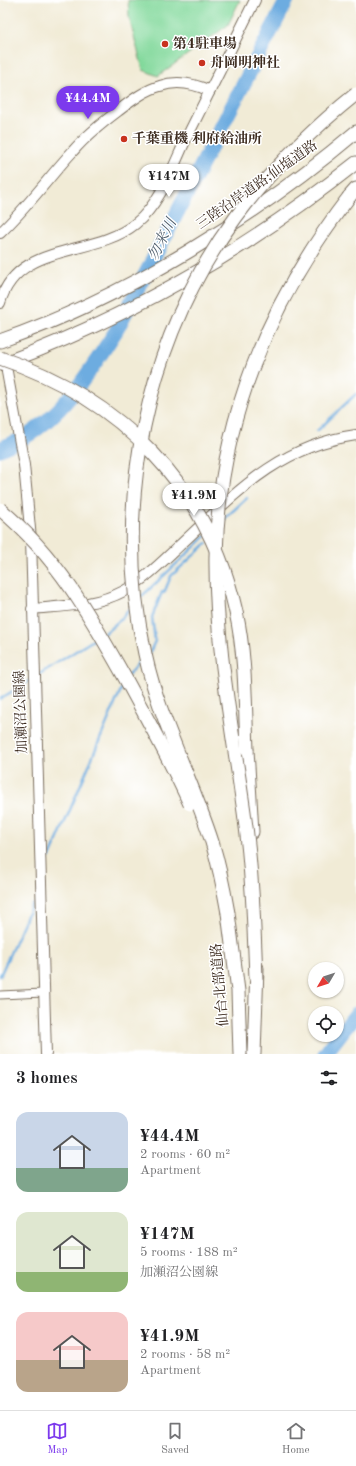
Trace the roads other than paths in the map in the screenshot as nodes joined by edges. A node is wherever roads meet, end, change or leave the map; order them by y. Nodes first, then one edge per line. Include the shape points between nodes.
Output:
1 (255, 0) edge
2 (210, 91) junction
3 (356, 94) edge
4 (356, 132) edge
5 (356, 163) edge
6 (356, 189) edge
7 (0, 233) edge
8 (0, 303) edge
9 (4, 340) edge
10 (0, 358) edge
11 (3, 368) edge
12 (356, 435) edge
13 (0, 509) edge
14 (32, 609) junction
15 (228, 913) junction
16 (256, 979) junction
17 (44, 993) junction
18 (0, 995) edge
19 (46, 1054) edge
20 (240, 1054) edge
21 (254, 1054) edge

1 - 2 main road
2 - 7 main road via 197,85 161,85 126,105 77,146
2 - 8 main road via 164,185 140,220 108,240 50,254 29,264 7,285
3 - 15 highway, bridge via 296,147 262,183 208,259 169,341 147,415 137,465 133,505 133,582 145,655 163,715 212,844
4 - 9 highway, 三陸沿岸道路;仙塩道路, bridge via 291,182 213,236 170,262 86,305
5 - 11 highway, bridge via 258,235 192,275 103,322 28,354
6 - 16 highway, bridge via 305,259 267,331 238,407 221,490 216,555 219,628 250,864
10 - 16 highway, bridge via 41,373 74,390 100,406 134,433 177,481 202,520 222,565 236,613 243,664 258,952
11 - 14 main road, 加瀬沼公園線 via 16,418 22,455 31,539
12 - 14 main road via 298,451 276,462 242,487 148,574 124,591 104,599 71,606
13 - 15 highway, bridge via 24,530 64,576 108,647 187,799 218,877
14 - 17 main road, 加瀬沼公園線
15 - 20 highway, 仙台北部道路 via 238,991
16 - 21 highway
17 - 18 street
17 - 19 main road, 加瀬沼公園線

